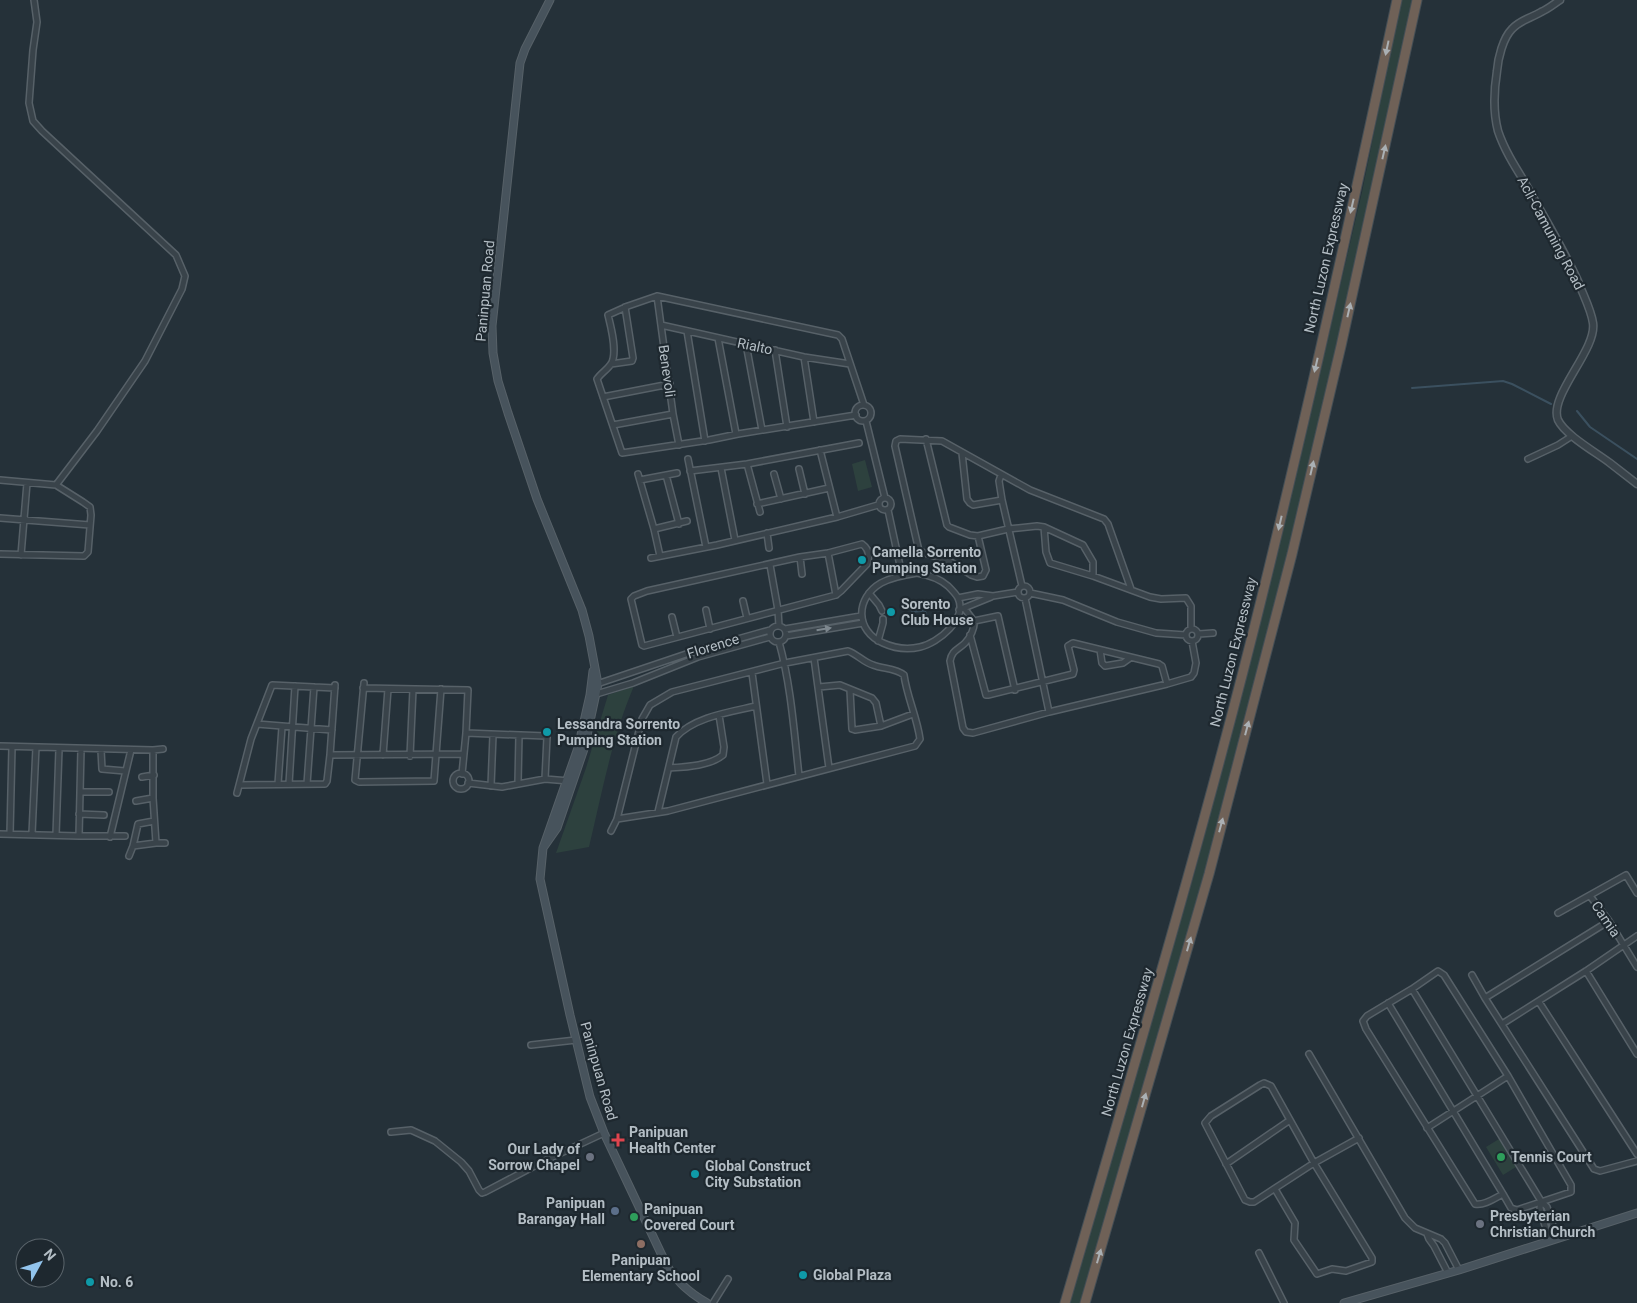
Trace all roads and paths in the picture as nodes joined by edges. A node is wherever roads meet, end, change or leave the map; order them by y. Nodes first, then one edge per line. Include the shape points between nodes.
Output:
1 (34, 0) edge
2 (550, 0) edge
3 (1397, 0) edge
4 (1417, 0) edge
5 (1560, 0) edge
6 (657, 296) junction
7 (625, 307) junction
8 (661, 325) junction
9 (687, 331) junction
10 (718, 338) junction
11 (746, 344) junction
12 (776, 350) junction
13 (804, 357) junction
14 (611, 364) junction
15 (850, 364) junction
16 (670, 384) junction
17 (603, 397) junction
18 (864, 405) junction
19 (673, 414) junction
20 (856, 415) junction
21 (866, 421) junction
22 (814, 422) junction
23 (613, 425) junction
24 (787, 427) junction
25 (762, 430) junction
26 (736, 434) junction
27 (1572, 436) junction
28 (926, 439) junction
29 (705, 441) junction
30 (858, 443) dead end
31 (679, 445) junction
32 (820, 450) junction
33 (962, 454) junction
34 (688, 459) dead end
35 (1528, 459) dead end
36 (747, 464) junction
37 (721, 468) junction
38 (799, 469) dead end
39 (690, 471) junction
40 (677, 473) dead end
41 (774, 474) dead end
42 (666, 475) junction
43 (1001, 475) junction
44 (0, 480) edge
45 (27, 483) junction
46 (56, 484) junction
47 (1637, 484) edge
48 (829, 488) junction
49 (805, 494) junction
50 (885, 498) junction
51 (781, 499) junction
52 (1002, 500) junction
53 (757, 504) junction
54 (878, 505) junction
55 (888, 510) junction
56 (760, 512) dead end
57 (837, 517) junction
58 (0, 518) edge
59 (24, 520) junction
60 (687, 522) dead end
61 (679, 524) junction
62 (90, 526) junction
63 (1044, 527) junction
64 (654, 529) junction
65 (1008, 529) junction
66 (767, 532) junction
67 (978, 536) junction
68 (735, 540) junction
69 (706, 547) junction
70 (770, 548) dead end
71 (828, 552) junction
72 (0, 554) edge
73 (21, 555) junction
74 (660, 556) junction
75 (800, 557) junction
76 (651, 558) dead end
77 (770, 565) junction
78 (802, 574) dead end
79 (902, 575) junction
80 (1093, 576) junction
81 (1022, 586) junction
82 (1131, 589) junction
83 (1018, 592) junction
84 (869, 593) junction
85 (1030, 593) junction
86 (836, 595) junction
87 (993, 596) junction
88 (958, 598) junction
89 (1025, 598) junction
90 (743, 601) dead end
91 (962, 609) junction
92 (706, 610) dead end
93 (778, 610) junction
94 (882, 611) dead end
95 (860, 616) junction
96 (672, 617) dead end
97 (747, 618) junction
98 (883, 619) dead end
99 (974, 621) junction
100 (863, 623) junction
101 (779, 626) junction
102 (710, 629) junction
103 (1191, 629) junction
104 (770, 630) junction
105 (785, 632) junction
106 (1199, 634) junction
107 (1213, 634) dead end
108 (970, 635) junction
109 (1186, 635) junction
110 (677, 637) junction
111 (770, 637) junction
112 (878, 641) junction
113 (1192, 641) junction
114 (779, 642) junction
115 (1100, 650) junction
116 (814, 658) junction
117 (1130, 658) junction
118 (785, 663) junction
119 (656, 664) junction
120 (659, 672) junction
121 (752, 672) junction
122 (273, 678) dead end
123 (616, 678) junction
124 (1044, 682) junction
125 (1167, 684) junction
126 (272, 685) junction
127 (595, 685) junction
128 (295, 686) junction
129 (314, 687) junction
130 (619, 687) junction
131 (819, 687) junction
132 (388, 689) junction
133 (441, 689) junction
134 (414, 690) junction
135 (850, 690) junction
136 (1015, 690) junction
137 (594, 694) junction
138 (756, 706) junction
139 (1049, 712) junction
140 (913, 714) junction
141 (719, 715) junction
142 (257, 724) junction
143 (881, 726) junction
144 (282, 727) junction
145 (292, 727) junction
146 (312, 729) junction
147 (332, 730) junction
148 (466, 733) junction
149 (493, 735) junction
150 (519, 735) junction
151 (0, 746) edge
152 (12, 747) junction
153 (36, 747) junction
154 (59, 749) junction
155 (81, 749) junction
156 (163, 749) dead end
157 (102, 750) junction
158 (131, 750) junction
159 (153, 750) junction
160 (464, 754) junction
161 (330, 755) junction
162 (357, 755) junction
163 (383, 755) junction
164 (435, 755) junction
165 (410, 756) junction
166 (670, 768) junction
167 (829, 768) junction
168 (125, 771) junction
169 (462, 774) junction
170 (154, 775) junction
171 (799, 776) junction
172 (142, 777) dead end
173 (545, 779) junction
174 (570, 781) junction
175 (468, 783) junction
176 (278, 784) junction
177 (289, 784) junction
178 (307, 784) junction
179 (518, 784) junction
180 (767, 784) junction
181 (240, 785) junction
182 (491, 786) junction
183 (80, 792) junction
184 (109, 792) dead end
185 (237, 794) dead end
186 (153, 798) junction
187 (136, 800) dead end
188 (658, 812) junction
189 (80, 814) junction
190 (104, 815) dead end
191 (617, 819) junction
192 (154, 821) junction
193 (611, 831) dead end
194 (0, 834) edge
195 (10, 834) junction
196 (32, 834) junction
197 (56, 835) junction
198 (79, 836) junction
199 (110, 836) junction
200 (125, 836) dead end
201 (165, 842) dead end
202 (156, 843) junction
203 (133, 846) junction
204 (129, 856) dead end
205 (1637, 893) edge
206 (1590, 896) junction
207 (1558, 913) dead end
208 (1609, 921) junction
209 (1637, 936) edge
210 (1623, 945) junction
211 (1637, 967) edge
212 (1586, 971) junction
213 (1472, 974) dead end
214 (1412, 989) junction
215 (1485, 998) junction
216 (1539, 1002) junction
217 (1388, 1004) junction
218 (1502, 1024) junction
219 (576, 1040) junction
220 (531, 1045) dead end
221 (1309, 1054) dead end
222 (1637, 1054) edge
223 (1508, 1076) junction
224 (1478, 1096) junction
225 (1453, 1112) junction
226 (1290, 1120) junction
227 (1427, 1128) junction
228 (390, 1132) dead end
229 (604, 1133) junction
230 (1359, 1138) junction
231 (1637, 1154) edge
232 (1637, 1162) edge
233 (1314, 1163) junction
234 (1226, 1164) junction
235 (1275, 1189) junction
236 (1503, 1194) junction
237 (1540, 1201) junction
238 (1637, 1213) edge
239 (1552, 1220) junction
240 (1544, 1223) junction
241 (1427, 1234) junction
242 (1557, 1238) junction
243 (1549, 1240) junction
244 (1259, 1252) dead end
245 (1451, 1253) junction
246 (1440, 1258) junction
247 (1459, 1270) junction
248 (1448, 1273) junction
249 (728, 1279) dead end
250 (706, 1303) edge
251 (714, 1303) edge
252 (1065, 1303) edge
253 (1085, 1303) edge
254 (1284, 1303) edge
255 (1344, 1303) edge

1 - 46 street via 37,22 29,96 33,121 176,254 185,276 182,289 145,361
2 - 127 main road, Paninpuan Road via 520,63 492,326 493,353 498,381 537,499 582,610
3 -> 252 highway, North Luzon Expressway via 1274,549 1166,957
253 -> 4 highway via 1209,874 1292,554
5 - 27 street, Acli-Camuning Road via 1510,30 1498,64 1495,98 1498,130 1507,152 1571,267 1591,314 1592,337 1556,408 1558,420
6 - 7 street
6 - 8 street, Benevoli
6 - 15 street via 838,335
7 - 14 street via 608,315 614,355
7 - 14 street via 633,358
8 - 9 street, Rialto
8 - 16 street, Benevoli
9 - 10 street, Rialto
9 - 29 street
10 - 11 street, Rialto
10 - 26 street
11 - 12 street, Rialto
11 - 25 street
12 - 13 street, Rialto
12 - 24 street
13 - 15 street, Rialto
13 - 22 street
14 - 17 street via 597,379
15 - 18 street
16 - 17 street
16 - 19 street, Benevoli
17 - 23 street
18 - 20 street via 857,408
18 - 21 street via 872,414
19 - 23 street
19 - 31 street, Benevoli
20 - 21 street
20 - 22 street
21 - 50 street
22 - 24 street
23 - 31 street via 622,453
24 - 25 street
25 - 26 street
26 - 29 street
27 - 35 street
27 - 47 street, Acli-Camuning Road
28 - 33 street via 942,441
28 - 67 street via 946,525
28 - 67 street via 900,439 895,446 919,551 951,562 972,576 983,576 986,570
29 - 31 street
30 - 32 street
32 - 36 street
32 - 48 street
33 - 43 street
33 - 52 street via 970,503
34 - 39 street
36 - 37 street
36 - 53 street
37 - 39 street
37 - 68 street
38 - 49 street
39 - 69 street
40 - 42 street
41 - 51 street
42 - 61 street
42 - 64 street via 639,477
43 - 52 street
43 - 82 street via 1106,520
44 - 45 street
45 - 46 street
45 - 59 street
46 - 62 street via 90,508
48 - 49 street
48 - 57 street
49 - 51 street
50 - 54 street via 880,499
50 - 55 street via 891,503
51 - 53 street
52 - 65 street
53 - 56 street
54 - 55 street via 882,510
54 - 57 street
55 - 79 street
57 - 66 street
58 - 59 street
59 - 62 street
59 - 73 street
60 - 61 street
61 - 64 street
62 - 73 street via 88,552 84,556
63 - 65 street
63 - 80 street via 1083,545 1093,562
63 - 80 street via 1049,562
64 - 74 street
65 - 67 street
65 - 81 street
66 - 68 street
66 - 70 street
68 - 69 street
69 - 74 street
71 - 75 street
71 - 86 street
71 - 86 street via 862,544 869,556 867,564
72 - 73 street
74 - 76 street
75 - 77 street
75 - 78 street
77 - 93 street
77 - 110 street via 631,598 642,645
79 - 84 street via 879,584
79 - 88 street via 917,573 937,578
80 - 82 street
81 - 83 street
81 - 85 street via 1028,587
82 - 103 street via 1156,598 1186,598 1191,608
83 - 87 street
83 - 89 street
84 - 94 street
84 - 95 street
85 - 89 street
85 - 109 street via 1057,598 1117,622 1156,633
86 - 93 street
87 - 88 street via 978,594
87 - 91 street
88 - 91 street
89 - 124 street
90 - 97 street
91 - 99 street
91 - 112 street via 944,634 926,645 906,648
92 - 102 street
93 - 97 street
93 - 101 street
95 - 100 street
95 - 105 street
96 - 110 street
97 - 102 street
98 - 112 street
99 - 108 street
99 - 136 street via 998,616
105 -> 100 street
100 - 112 street via 868,633
101 - 104 street
101 - 105 street
102 - 110 street
103 - 106 street
103 - 109 street
104 - 111 street
104 - 119 street, Florence
105 - 114 street via 784,640
106 - 107 street
106 - 113 street via 1198,639
108 - 136 street via 986,695
108 - 139 street via 951,655 950,661 966,732 981,732
109 - 113 street
111 - 114 street
111 - 120 street, Florence via 698,657
113 - 125 street via 1196,663 1194,673
114 - 118 street
115 - 117 street
115 - 117 street via 1105,666 1123,663
115 - 124 street via 1071,644 1068,646 1073,674
116 - 118 street
116 - 131 street
116 - 140 street via 848,651 873,665 900,672 904,675
117 - 125 street via 1162,666
118 - 121 street
118 - 171 street
119 - 120 street
119 - 123 street, Florence
120 - 130 street, Florence
121 - 138 street
121 - 191 street via 672,692 650,705 642,718
122 - 126 street
123 - 127 street, Florence
123 - 130 street
124 - 136 street
124 - 139 street
125 - 139 street
126 - 128 street
126 - 142 street
127 - 137 main road, Paninpuan Road
128 - 129 street
128 - 145 street
129 - 146 street
129 - 147 street via 335,686
130 - 137 street, Florence
131 - 135 street via 840,685
131 - 167 street
132 - 134 street
132 - 162 street via 364,685
132 - 163 street
133 - 134 street
133 - 148 street via 468,690
133 - 164 street
134 - 165 street
135 - 143 street via 872,698
135 - 143 street via 852,729
137 - 174 main road, Paninpuan Road
138 - 141 street
138 - 180 street
140 - 143 street
140 - 167 street via 920,739 915,746
141 - 166 street via 699,722 676,737
141 - 166 street via 723,755 689,767
142 - 144 street
142 - 181 street
144 - 145 street
144 - 176 street
145 - 146 street
145 - 177 street
146 - 147 street
146 - 178 street
147 - 161 street
148 - 149 street
148 - 160 street
149 - 150 street
149 - 182 street
150 - 173 street via 547,737
150 - 179 street
151 - 152 street
152 - 153 street
152 - 195 street
153 - 154 street
153 - 196 street
154 - 155 street
154 - 197 street
155 - 157 street
155 - 183 street
156 - 159 street
157 - 158 street
157 - 168 street via 102,769
158 - 159 street
158 - 168 street
159 - 170 street
160 - 164 street
160 - 169 street
161 - 162 street
161 - 178 street via 326,783
162 - 163 street
162 - 164 street via 356,782 431,782 435,778
163 - 165 street
164 - 165 street
166 - 188 street
167 - 171 street
168 - 199 street
169 - 175 street via 468,776
169 - 175 street via 456,776 454,784 461,789
170 - 172 street
170 - 186 street
171 - 180 street
173 - 174 street
173 - 179 street
174 - 219 main road, Paninpuan Road via 543,848 540,880
175 - 182 street
176 - 177 street
176 - 181 street
177 - 178 street
179 - 182 street
180 - 188 street
181 - 185 street
183 - 184 street
183 - 189 street
186 - 187 street
186 - 192 street
188 - 191 street
189 - 190 street
189 - 198 street
191 - 193 street
192 - 202 street
192 - 203 street via 138,824
194 - 195 street
195 - 196 street
196 - 197 street
197 - 198 street
198 - 199 street
199 - 200 street
201 - 202 street
202 - 203 street
203 - 204 street
205 - 206 street via 1626,876
206 - 207 street
206 - 208 street, Camia
208 - 210 street, Camia
208 - 215 street
209 - 210 street
210 - 211 street, Camia
210 - 212 street
212 - 216 street
212 - 222 street
213 - 215 street
214 - 217 street
214 - 223 street via 1438,971 1442,973
214 - 224 street
215 - 218 street
216 - 218 street
216 - 231 street
217 - 225 street
217 - 227 street via 1363,1021
218 - 232 street via 1594,1169 1600,1172
219 - 220 street
219 - 229 main road, Paninpuan Road via 590,1097
221 - 230 street
223 - 224 street
223 - 237 street via 1572,1188 1571,1192
224 - 225 street
224 - 237 street
225 - 227 street
225 - 236 street
226 - 233 street
226 - 234 street
226 - 234 street via 1271,1086 1264,1083 1211,1116 1205,1124
227 - 236 street via 1475,1204 1483,1204
228 - 229 street via 410,1130 435,1141 461,1162 482,1192
229 - 250 main road, Paninpuan Road via 667,1266 687,1291
230 - 233 street
230 - 241 street via 1406,1218
233 - 235 street
233 - 235 street via 1372,1262 1346,1271 1332,1269 1317,1274 1294,1240 1295,1223
234 - 235 street via 1248,1202 1254,1202
236 - 237 street via 1511,1208 1518,1210
237 - 239 street
237 - 240 street
238 - 242 main road
239 - 240 street
239 - 242 street
240 - 243 street
241 - 245 street via 1441,1239
241 - 246 street
242 - 243 main road
243 - 247 main road
244 - 254 street
245 - 246 street
245 - 247 street
246 - 248 street
247 - 248 main road
248 - 255 main road
249 - 251 street

